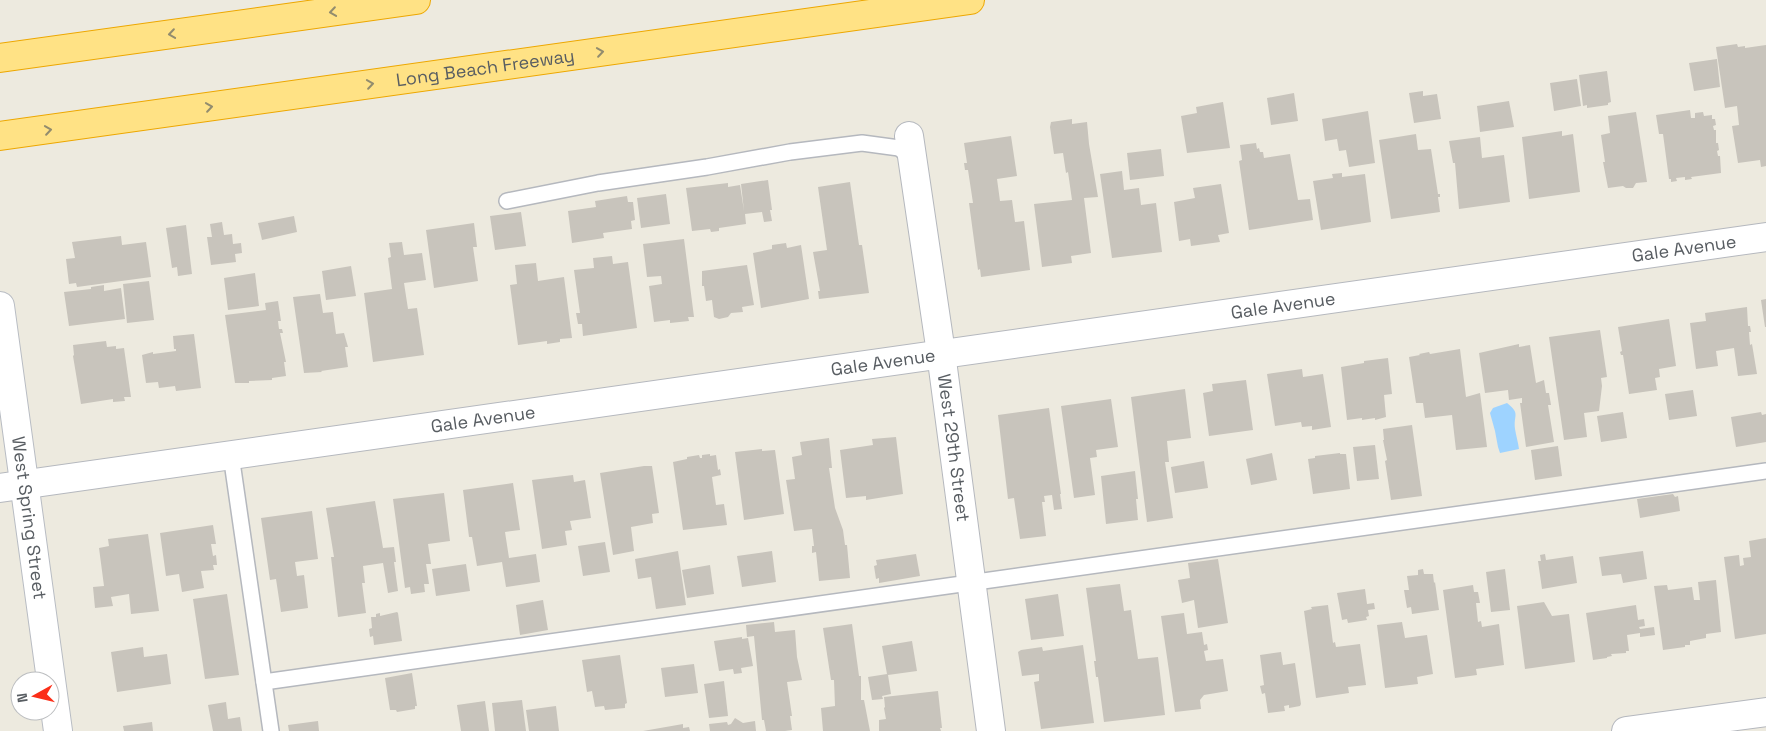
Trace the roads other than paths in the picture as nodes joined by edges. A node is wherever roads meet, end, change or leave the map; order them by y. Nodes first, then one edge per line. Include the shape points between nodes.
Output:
1 (416, 0) edge
2 (970, 0) edge
3 (0, 58) edge
4 (0, 136) edge
5 (911, 148) joint
6 (507, 201) dead end
7 (1766, 237) edge
8 (0, 306) edge
9 (941, 354) junction
10 (231, 455) junction
11 (1766, 471) edge
12 (12, 486) edge
13 (971, 583) junction
14 (264, 682) junction
15 (1766, 712) edge
16 (58, 731) edge
17 (272, 731) edge
18 (991, 731) edge
19 (1626, 731) edge

1 -> 3 highway
4 -> 2 highway, Long Beach Freeway
5 - 6 lane via 862,143 790,152
5 - 9 street, West 29th Street
7 - 9 street, Gale Avenue
8 - 12 street, West Spring Street
9 - 10 street, Gale Avenue
9 - 13 street, West 29th Street
10 - 12 street, Gale Avenue
10 - 14 lane
11 - 13 lane
12 - 16 street, West Spring Street
13 - 14 lane
13 - 18 street, West 29th Street
14 - 17 lane
15 - 19 street

